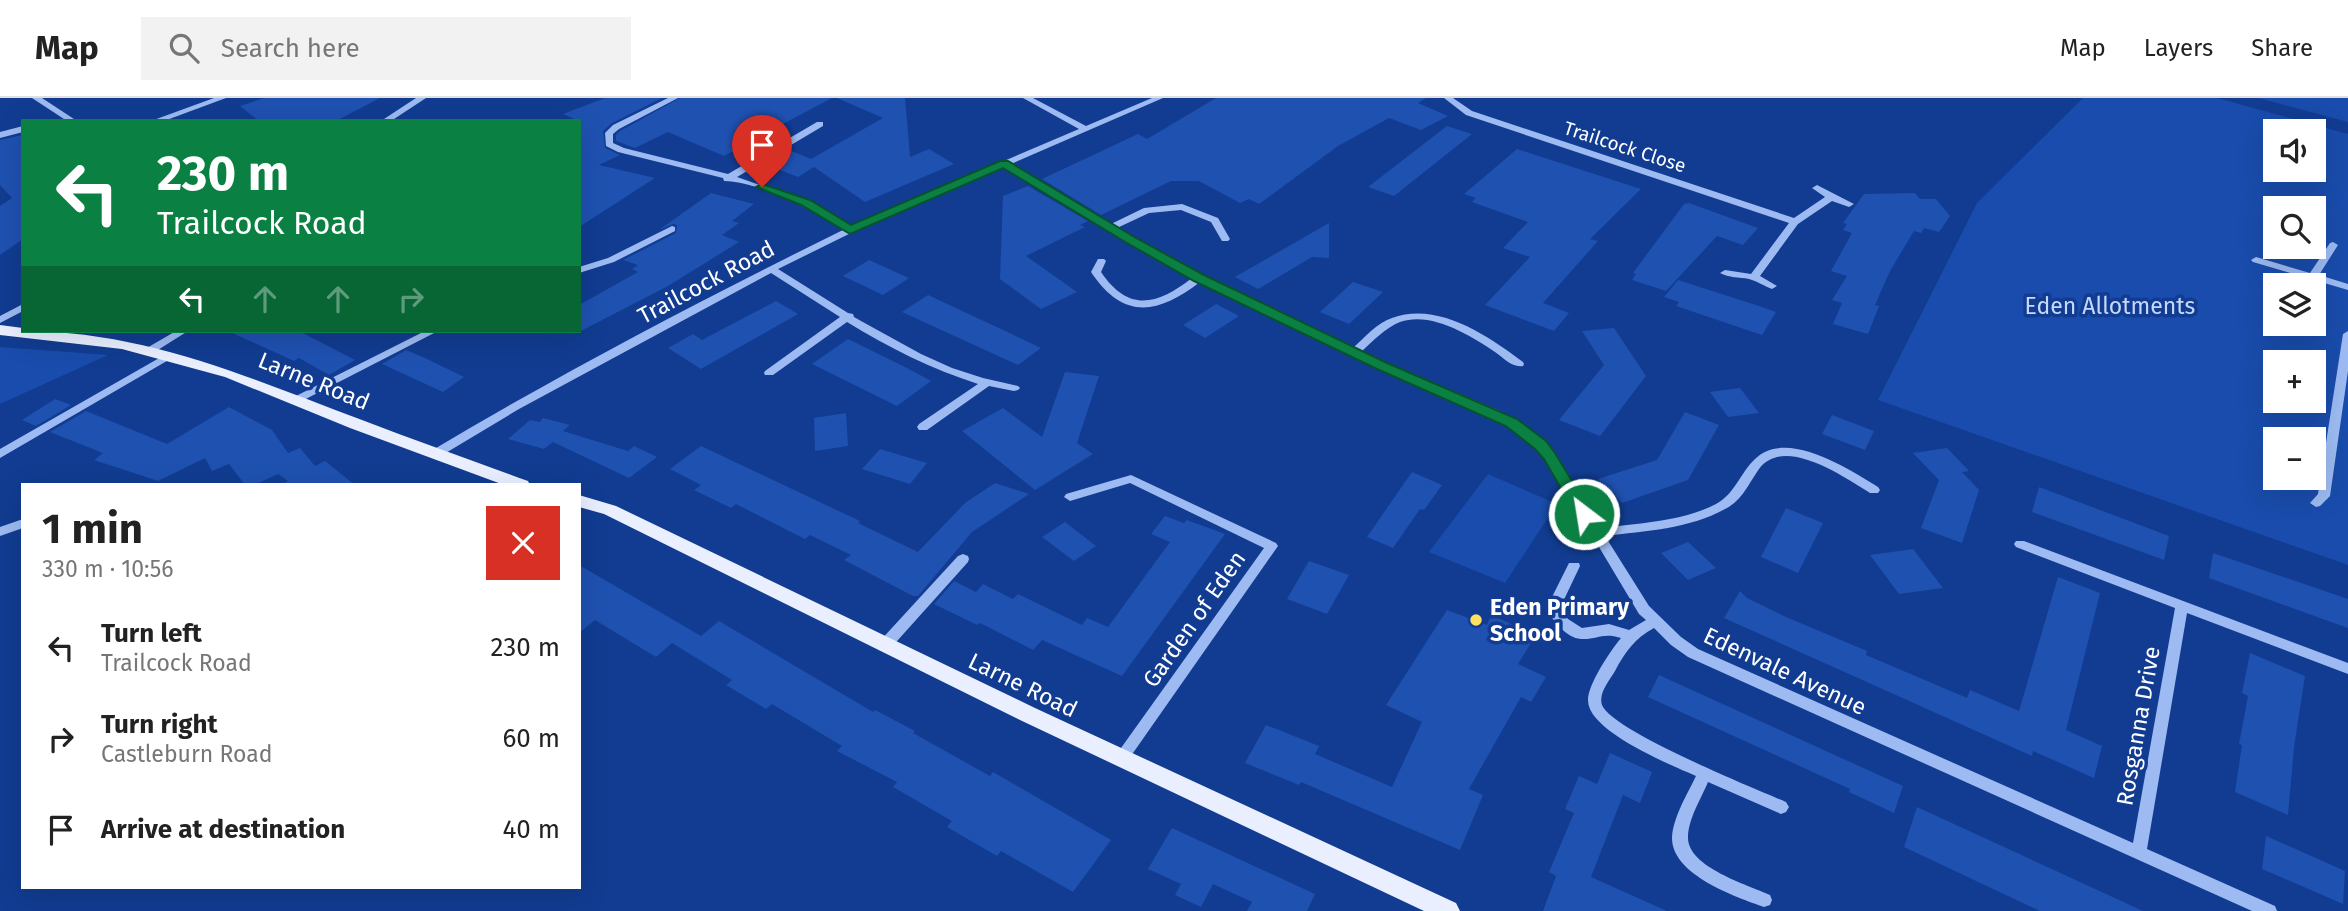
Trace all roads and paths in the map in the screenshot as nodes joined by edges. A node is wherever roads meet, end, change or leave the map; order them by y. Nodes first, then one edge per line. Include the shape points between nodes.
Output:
1 (36, 98) edge
2 (222, 98) edge
3 (422, 98) edge
4 (674, 98) edge
5 (1027, 98) edge
6 (1159, 98) edge
7 (1448, 98) edge
8 (70, 119) edge
9 (161, 119) edge
10 (388, 119) edge
11 (820, 124) dead end
12 (1083, 128) junction
13 (21, 130) edge
14 (0, 135) edge
15 (1004, 164) junction
16 (727, 178) junction
17 (1817, 188) dead end
18 (1831, 197) junction
19 (1849, 204) dead end
20 (1795, 222) junction
21 (1111, 228) junction
22 (672, 229) dead end
23 (850, 230) junction
24 (1226, 239) dead end
25 (2333, 245) dead end
26 (2256, 260) dead end
27 (1101, 261) dead end
28 (581, 269) edge
29 (771, 269) junction
30 (1725, 273) dead end
31 (2302, 273) edge
32 (2315, 273) edge
33 (1754, 277) junction
34 (1199, 278) junction
35 (2326, 280) edge
36 (1772, 286) dead end
37 (2348, 287) edge
38 (21, 308) edge
39 (849, 317) junction
40 (0, 320) edge
41 (0, 330) edge
42 (21, 332) edge
43 (31, 333) edge
44 (180, 333) edge
45 (429, 333) edge
46 (2348, 334) edge
47 (149, 351) junction
48 (1354, 352) junction
49 (168, 356) junction
50 (1519, 364) dead end
51 (769, 373) dead end
52 (985, 384) junction
53 (1014, 388) dead end
54 (294, 400) junction
55 (923, 427) dead end
56 (0, 454) edge
57 (435, 454) junction
58 (516, 483) edge
59 (1874, 490) dead end
60 (1070, 497) dead end
61 (581, 502) edge
62 (2316, 503) dead end
63 (21, 524) edge
64 (0, 532) edge
65 (1595, 533) junction
66 (2020, 544) dead end
67 (963, 559) dead end
68 (1574, 566) dead end
69 (2182, 606) junction
70 (1654, 622) junction
71 (1629, 635) junction
72 (884, 646) junction
73 (2348, 669) edge
74 (1121, 759) junction
75 (1705, 772) junction
76 (1781, 807) dead end
77 (2139, 853) junction
78 (1765, 900) dead end
79 (1448, 911) edge
80 (2269, 911) edge

1 - 8 street
2 - 9 street
3 - 10 street
4 - 16 street via 614,128 608,143
5 - 12 street
6 - 12 street, Trailcock Road
7 - 20 street, Trailcock Close via 1469,113
11 - 16 street
12 - 15 street, Trailcock Road
13 - 14 street
15 - 21 street, Edenvale Avenue
15 - 23 street, Trailcock Road
16 - 23 street via 806,203
17 - 18 street
18 - 19 street
18 - 20 street
20 - 33 street
21 - 24 street via 1147,210 1182,207 1215,220
21 - 34 street, Edenvale Avenue
22 - 28 street via 623,255
23 - 29 street, Trailcock Road
25 - 32 street
26 - 31 street
27 - 34 street via 1096,272 1102,284 1132,304 1149,306 1167,300
29 - 39 street
29 - 57 street, Trailcock Road
30 - 33 street
33 - 36 street
34 - 48 street, Edenvale Avenue
35 - 37 street
38 - 40 street
39 - 51 street
39 - 52 street via 919,358
41 - 42 main road, Larne Road
43 - 47 main road, Larne Road
44 - 47 street
45 - 54 street
46 - 62 street via 2324,496
47 - 49 main road, Larne Road
48 - 50 street via 1394,320 1426,316 1486,342
48 - 65 street, Edenvale Avenue via 1523,430 1550,456
49 - 54 main road, Larne Road via 231,374
49 - 56 street
52 - 53 street
52 - 55 street
54 - 57 main road, Larne Road
57 - 58 main road, Larne Road
59 - 65 street via 1818,460 1777,452 1761,460 1722,506 1675,520
60 - 74 street, Garden of Eden via 1131,478 1272,547
61 - 72 main road, Larne Road via 610,510
63 - 64 street
65 - 70 street, Edenvale Avenue
66 - 69 street
67 - 72 street
68 - 71 street via 1553,609 1563,623 1580,634 1609,629
69 - 73 street
69 - 77 street, Rosganna Drive
70 - 71 street
70 - 77 street, Edenvale Avenue via 1713,664
71 - 75 street via 1596,691 1598,711 1622,733
72 - 74 main road, Larne Road
74 - 79 main road, Larne Road
75 - 76 street
75 - 78 street via 1682,832 1681,849 1703,872
77 - 80 street, Edenvale Avenue

